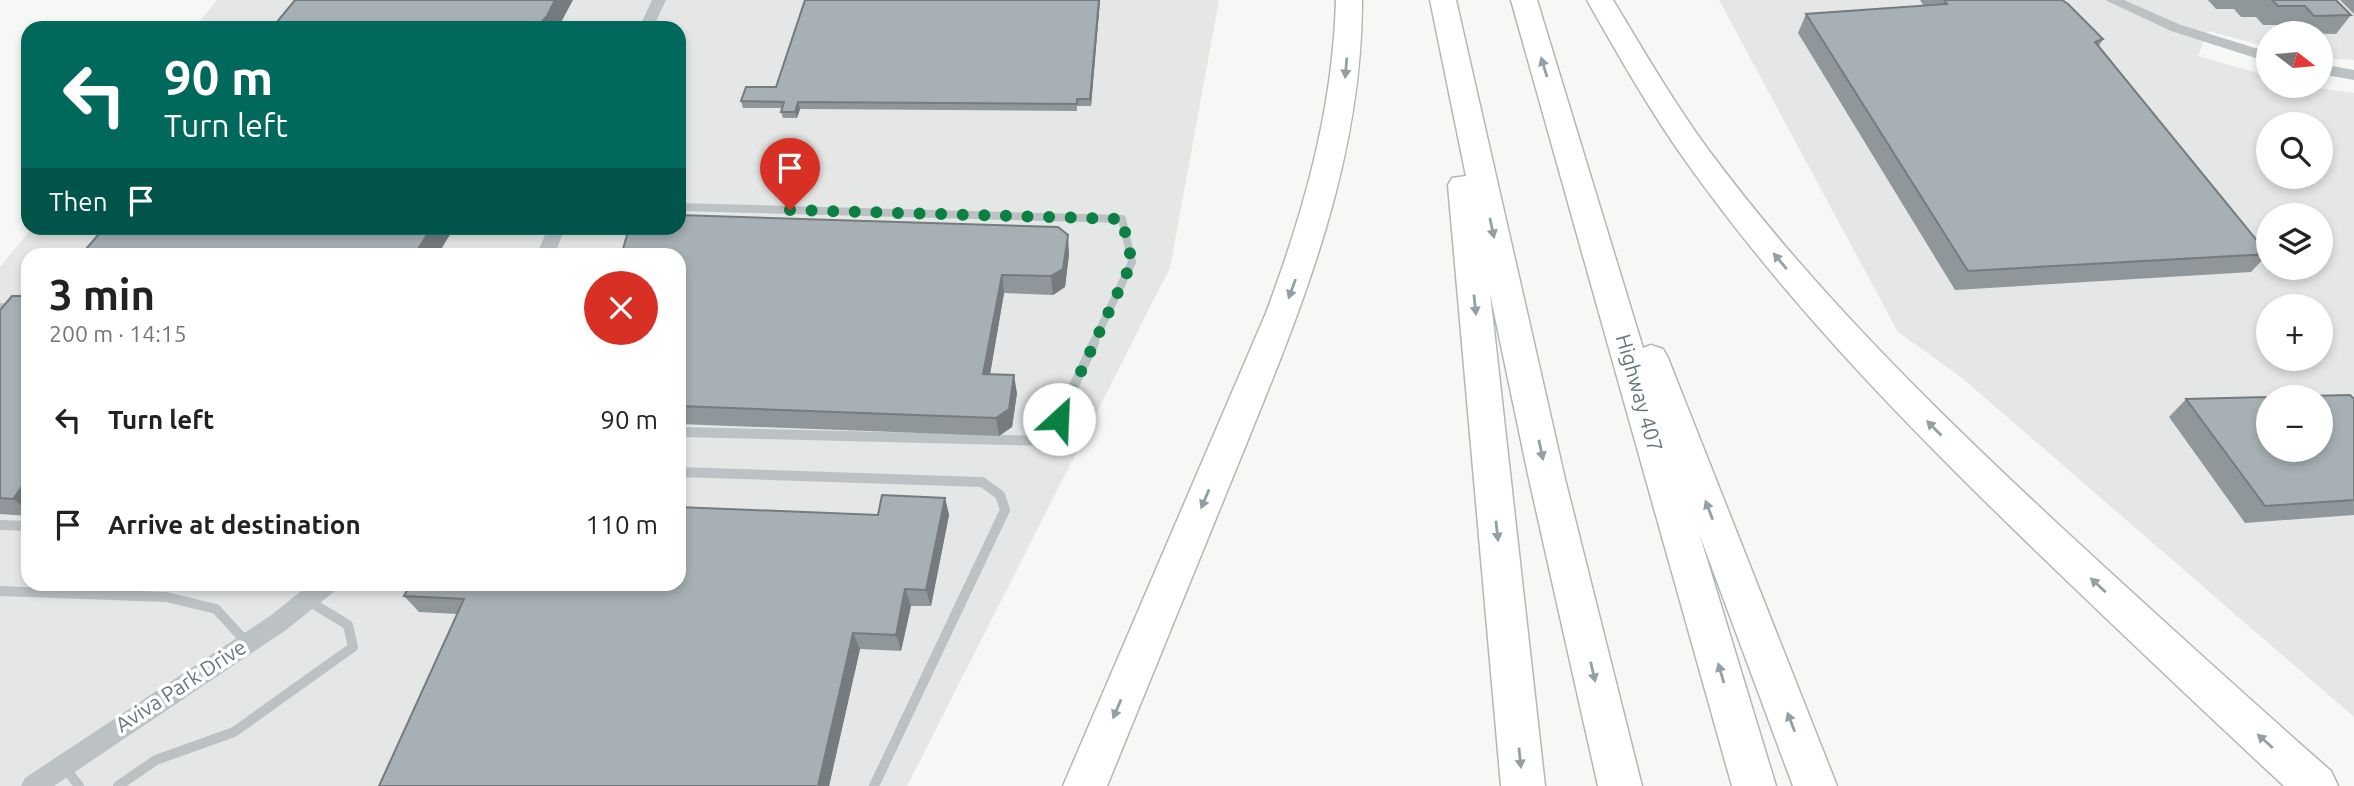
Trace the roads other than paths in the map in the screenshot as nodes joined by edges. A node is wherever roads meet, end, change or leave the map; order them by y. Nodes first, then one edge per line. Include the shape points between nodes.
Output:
1 (659, 0) edge
2 (1349, 0) edge
3 (1524, 0) edge
4 (1600, 0) edge
5 (2112, 0) edge
6 (1445, 9) edge
7 (649, 21) edge
8 (2256, 53) edge
9 (2333, 71) edge
10 (2354, 75) edge
11 (1564, 133) junction
12 (686, 207) edge
13 (0, 307) edge
14 (21, 308) edge
15 (686, 432) edge
16 (686, 472) edge
17 (0, 525) edge
18 (21, 526) edge
19 (318, 591) edge
20 (0, 592) edge
21 (307, 600) junction
22 (247, 643) junction
23 (63, 764) junction
24 (33, 786) edge
25 (79, 786) edge
26 (118, 786) edge
27 (874, 786) edge
28 (1085, 786) edge
29 (1522, 786) edge
30 (1620, 786) edge
31 (1754, 786) edge
32 (1815, 786) edge
33 (2316, 786) edge

1 - 7 street
2 -> 28 highway via 1344,84 1319,206 1303,257
11 -> 3 highway, Highway 407
33 -> 4 highway via 1982,476 1818,306 1667,112
5 - 8 street via 2176,29
6 -> 29 highway
6 -> 30 highway via 1547,480
9 - 10 street
31 -> 11 highway, Highway 407
32 -> 11 highway
12 - 15 lane via 1122,219 1132,262 1048,441
13 - 14 lane
16 - 27 lane via 982,482 1000,495 1005,510
17 - 18 lane
19 - 21 street, Aviva Park Drive
20 - 22 lane via 166,597 216,610
21 - 22 street, Aviva Park Drive
21 - 26 lane via 348,625 353,648 234,732 156,760
22 - 23 street, Aviva Park Drive
23 - 24 street, Aviva Park Drive
23 - 25 lane

